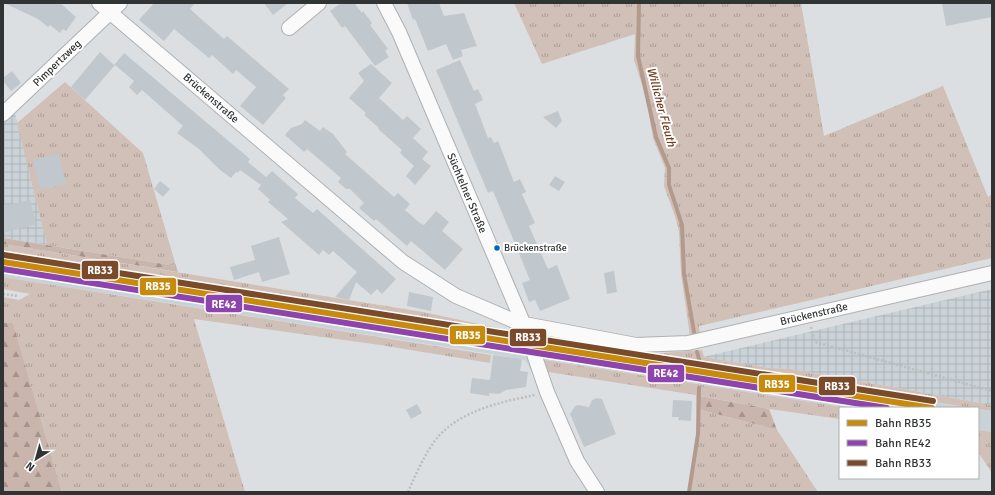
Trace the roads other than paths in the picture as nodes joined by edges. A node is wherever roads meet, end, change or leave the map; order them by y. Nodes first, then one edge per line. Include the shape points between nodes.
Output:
1 (319, 3) edge
2 (384, 3) edge
3 (110, 6) edge
4 (289, 28) dead end
5 (3, 114) edge
6 (992, 273) edge
7 (524, 325) junction
8 (597, 492) edge

1 - 4 street
2 - 7 street, Süchtelner Straße via 399,32
3 - 5 street, Pimpertzweg
3 - 7 street, Brückenstraße via 403,262 456,296
6 - 7 street, Brückenstraße via 681,343 636,345
7 - 8 street, Süchtelner Straße via 547,392 577,461

